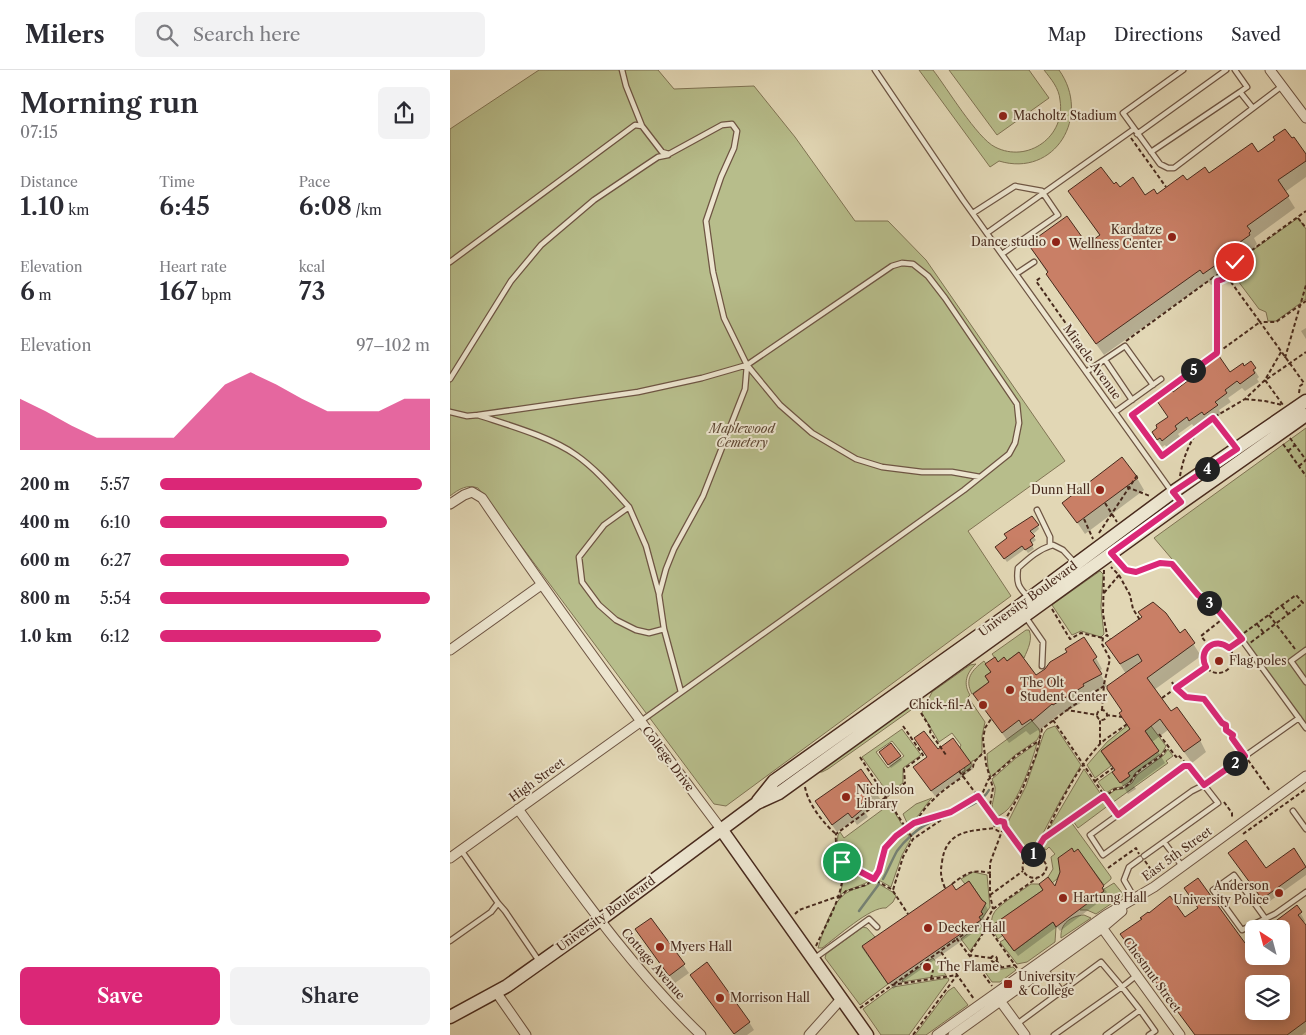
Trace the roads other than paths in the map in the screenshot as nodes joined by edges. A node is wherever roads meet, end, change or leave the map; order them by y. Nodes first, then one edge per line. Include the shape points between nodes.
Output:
1 (622, 70) edge
2 (875, 70) edge
3 (1183, 70) edge
4 (1226, 70) edge
5 (1235, 70) edge
6 (1270, 70) edge
7 (1282, 86) junction
8 (1240, 92) junction
9 (1252, 107) junction
10 (1303, 107) edge
11 (1306, 118) edge
12 (642, 126) junction
13 (1134, 129) junction
14 (1137, 134) junction
15 (1151, 152) junction
16 (670, 154) junction
17 (1043, 193) junction
18 (973, 213) junction
19 (987, 233) junction
20 (1002, 254) junction
21 (450, 262) edge
22 (1034, 262) dead end
23 (1016, 274) junction
24 (1105, 360) junction
25 (747, 366) junction
26 (1086, 372) junction
27 (450, 379) edge
28 (1162, 379) dead end
29 (1153, 385) junction
30 (1303, 399) edge
31 (1132, 400) junction
32 (450, 412) edge
33 (1114, 412) junction
34 (478, 415) junction
35 (1306, 415) edge
36 (980, 477) junction
37 (1177, 497) junction
38 (450, 504) edge
39 (628, 507) junction
40 (1037, 510) dead end
41 (1050, 546) junction
42 (1110, 558) junction
43 (1076, 564) junction
44 (541, 585) junction
45 (659, 595) junction
46 (1033, 603) junction
47 (1025, 615) junction
48 (664, 629) junction
49 (450, 650) edge
50 (1306, 650) edge
51 (1042, 666) dead end
52 (1306, 682) edge
53 (681, 692) junction
54 (1299, 718) junction
55 (640, 722) junction
56 (1306, 728) edge
57 (804, 774) junction
58 (1306, 776) edge
59 (1204, 785) junction
60 (518, 809) junction
61 (1293, 811) dead end
62 (721, 829) junction
63 (1306, 829) edge
64 (1164, 842) junction
65 (461, 850) junction
66 (450, 858) edge
67 (1182, 866) junction
68 (1306, 892) edge
69 (1135, 898) junction
70 (498, 903) junction
71 (1106, 915) junction
72 (1265, 918) junction
73 (600, 920) junction
74 (877, 927) dead end
75 (1103, 929) junction
76 (450, 941) edge
77 (814, 954) junction
78 (540, 962) junction
79 (1042, 966) junction
80 (1137, 975) junction
81 (1122, 987) junction
82 (1061, 990) junction
83 (496, 992) junction
84 (997, 994) junction
85 (842, 998) junction
86 (1140, 1010) junction
87 (450, 1017) edge
88 (1017, 1024) junction
89 (526, 1035) edge
90 (701, 1035) edge
91 (809, 1035) edge
92 (867, 1035) edge
93 (937, 1035) edge
94 (953, 1035) edge
95 (1025, 1035) edge
96 (1054, 1035) edge
97 (1106, 1035) edge
98 (1149, 1035) edge
99 (1180, 1035) edge

1 - 12 lane
2 - 18 lane, Miracle Avenue
3 - 13 lane via 1123,113
4 - 14 lane
5 - 8 lane via 1247,87
6 - 7 street
7 - 9 lane
7 - 10 street
8 - 9 lane
8 - 15 lane
9 - 15 lane via 1174,168 1160,164
10 - 11 street
12 - 16 lane via 662,152
12 - 21 lane via 635,125
13 - 14 lane
13 - 17 lane
14 - 15 lane
16 - 25 lane via 722,125 732,124 737,131 734,148 720,177 706,221 724,318
16 - 27 lane via 643,167 594,200 541,245 511,281
17 - 18 lane via 1015,186
17 - 19 lane
17 - 20 lane via 1058,215
18 - 19 lane, Miracle Avenue
19 - 20 lane, Miracle Avenue
20 - 23 lane, Miracle Avenue
22 - 23 lane
23 - 26 lane, Miracle Avenue
24 - 26 lane
24 - 29 lane via 1125,346
24 - 31 lane
25 - 34 lane via 638,392
25 - 36 lane via 780,405 812,433 856,459 882,467
25 - 36 lane via 892,266 913,264 928,276 945,298 1017,404 1019,423 1015,443 1008,454
25 - 45 lane via 742,398 703,496 674,548
26 - 33 lane, Miracle Avenue
28 - 29 lane
29 - 31 lane
30 - 37 main road, University Boulevard
31 - 33 lane
32 - 34 lane
33 - 37 lane, Miracle Avenue
34 - 39 lane via 526,431 575,454 606,481
35 - 37 main road, University Boulevard
36 - 53 lane
37 - 42 main road, University Boulevard
37 - 43 main road, University Boulevard
38 - 44 street, College Drive via 472,492 482,498
39 - 45 lane via 646,546
39 - 48 lane via 604,525 579,557 582,582 599,605 616,620 649,633
40 - 41 lane via 1050,537
41 - 43 lane via 1063,550
41 - 46 lane via 1035,553 1018,568 1016,580
42 - 46 main road, University Boulevard
42 - 54 lane via 1126,570 1136,572 1160,563 1172,564 1241,638
43 - 46 main road, University Boulevard
44 - 49 street
44 - 55 street, College Drive
45 - 48 lane
46 - 47 main road, University Boulevard
46 - 57 main road, University Boulevard
47 - 51 lane via 1043,642
47 - 57 main road, University Boulevard
48 - 53 lane
50 - 52 lane via 1291,661
53 - 55 lane
54 - 56 lane
54 - 59 lane
55 - 60 street, High Street
55 - 62 street, College Drive
57 - 62 main road, University Boulevard via 774,781 756,803
58 - 67 street, East 5th Street
59 - 59 lane via 1189,766 1184,766 1090,835 1104,855
59 - 64 lane via 1218,803
60 - 65 street, High Street
60 - 73 street, Cottage Avenue
61 - 63 lane
62 - 73 main road, University Boulevard
62 - 77 main road, College Drive
64 - 67 lane
64 - 69 lane via 1129,868 1124,880
65 - 66 street, High Street
65 - 70 lane
67 - 69 street, East 5th Street
68 - 72 lane
69 - 71 street, East 5th Street
69 - 75 street
70 - 76 lane via 491,912
70 - 78 lane
71 - 75 lane
71 - 79 street, East 5th Street
72 - 72 lane via 1242,930 1213,890 1234,875
73 - 78 main road, University Boulevard
73 - 90 street, Cottage Avenue via 651,984
74 - 77 lane via 869,919
75 - 79 street
75 - 80 street, Chestnut Street
77 - 85 main road, College Drive
78 - 83 main road, University Boulevard
79 - 82 lane
79 - 84 street, East 5th Street
80 - 81 lane
80 - 99 street, Chestnut Street
81 - 82 lane via 1101,962
81 - 86 lane
81 - 96 lane
82 - 88 lane
83 - 87 main road, University Boulevard
83 - 89 street
84 - 88 street
84 - 93 street, East 5th Street
84 - 94 street
85 - 91 street
85 - 92 main road, College Drive
86 - 97 lane
86 - 98 lane via 1154,1031
88 - 95 street

